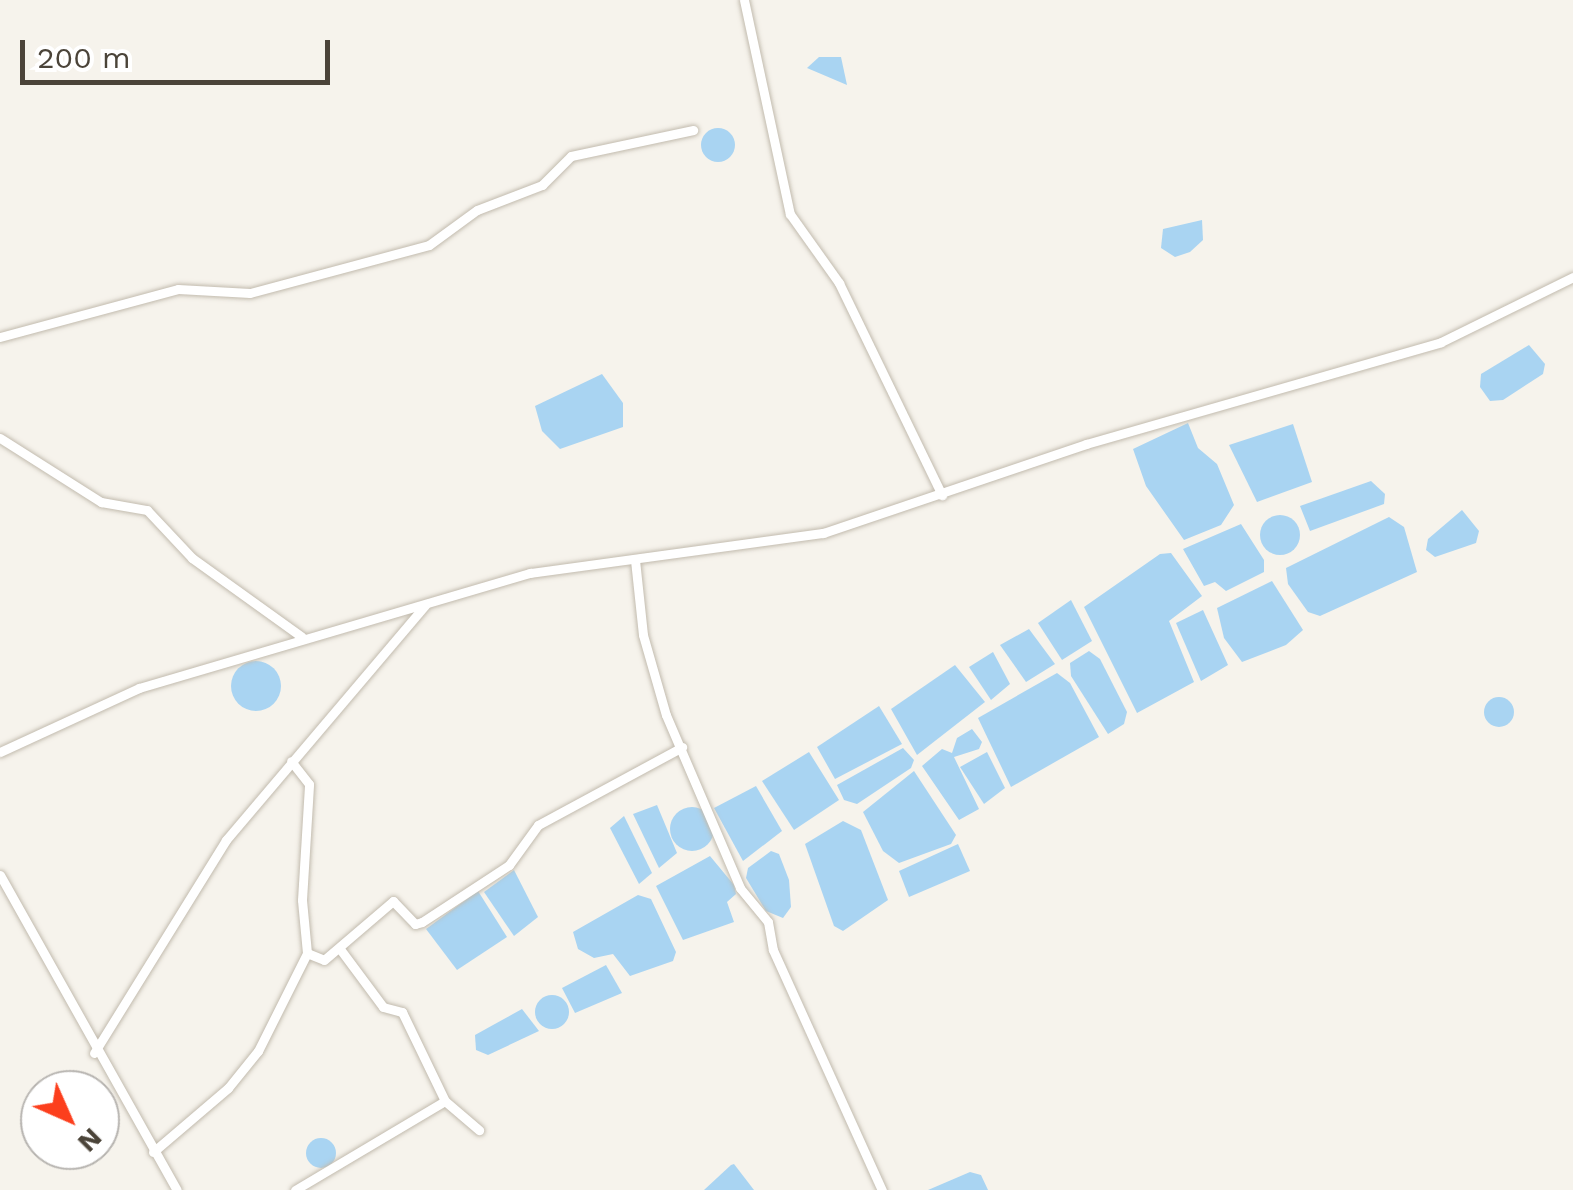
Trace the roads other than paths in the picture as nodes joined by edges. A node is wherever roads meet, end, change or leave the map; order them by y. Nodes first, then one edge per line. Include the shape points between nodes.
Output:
1 (744, 0) edge
2 (692, 130) dead end
3 (1573, 277) edge
4 (0, 337) edge
5 (0, 438) edge
6 (942, 496) junction
7 (635, 560) junction
8 (426, 603) junction
9 (302, 637) junction
10 (682, 747) junction
11 (0, 752) edge
12 (290, 761) junction
13 (0, 875) edge
14 (340, 949) junction
15 (307, 953) junction
16 (94, 1052) junction
17 (446, 1102) junction
18 (479, 1130) dead end
19 (153, 1152) junction
20 (177, 1190) edge
21 (295, 1190) edge
22 (882, 1190) edge

1 - 6 street via 790,214 839,284
2 - 4 street via 571,156 542,184 477,210 428,245 250,294 178,290
3 - 6 street via 1441,342 1086,444
5 - 9 street via 101,502 146,510 192,558
6 - 7 street via 824,533
7 - 8 street via 530,573
7 - 10 street via 643,636
8 - 9 street
8 - 12 street
9 - 11 street via 139,688
10 - 14 street via 538,825 508,865 422,922 415,924 392,901
10 - 22 street via 740,888 768,922 773,950
12 - 15 street via 309,784 302,900
12 - 16 street via 226,840
13 - 16 street via 36,932
14 - 15 street via 324,960
14 - 17 street via 383,1007 402,1012
15 - 19 street via 258,1052 228,1088
16 - 19 street
17 - 18 street
17 - 21 street
19 - 20 street

